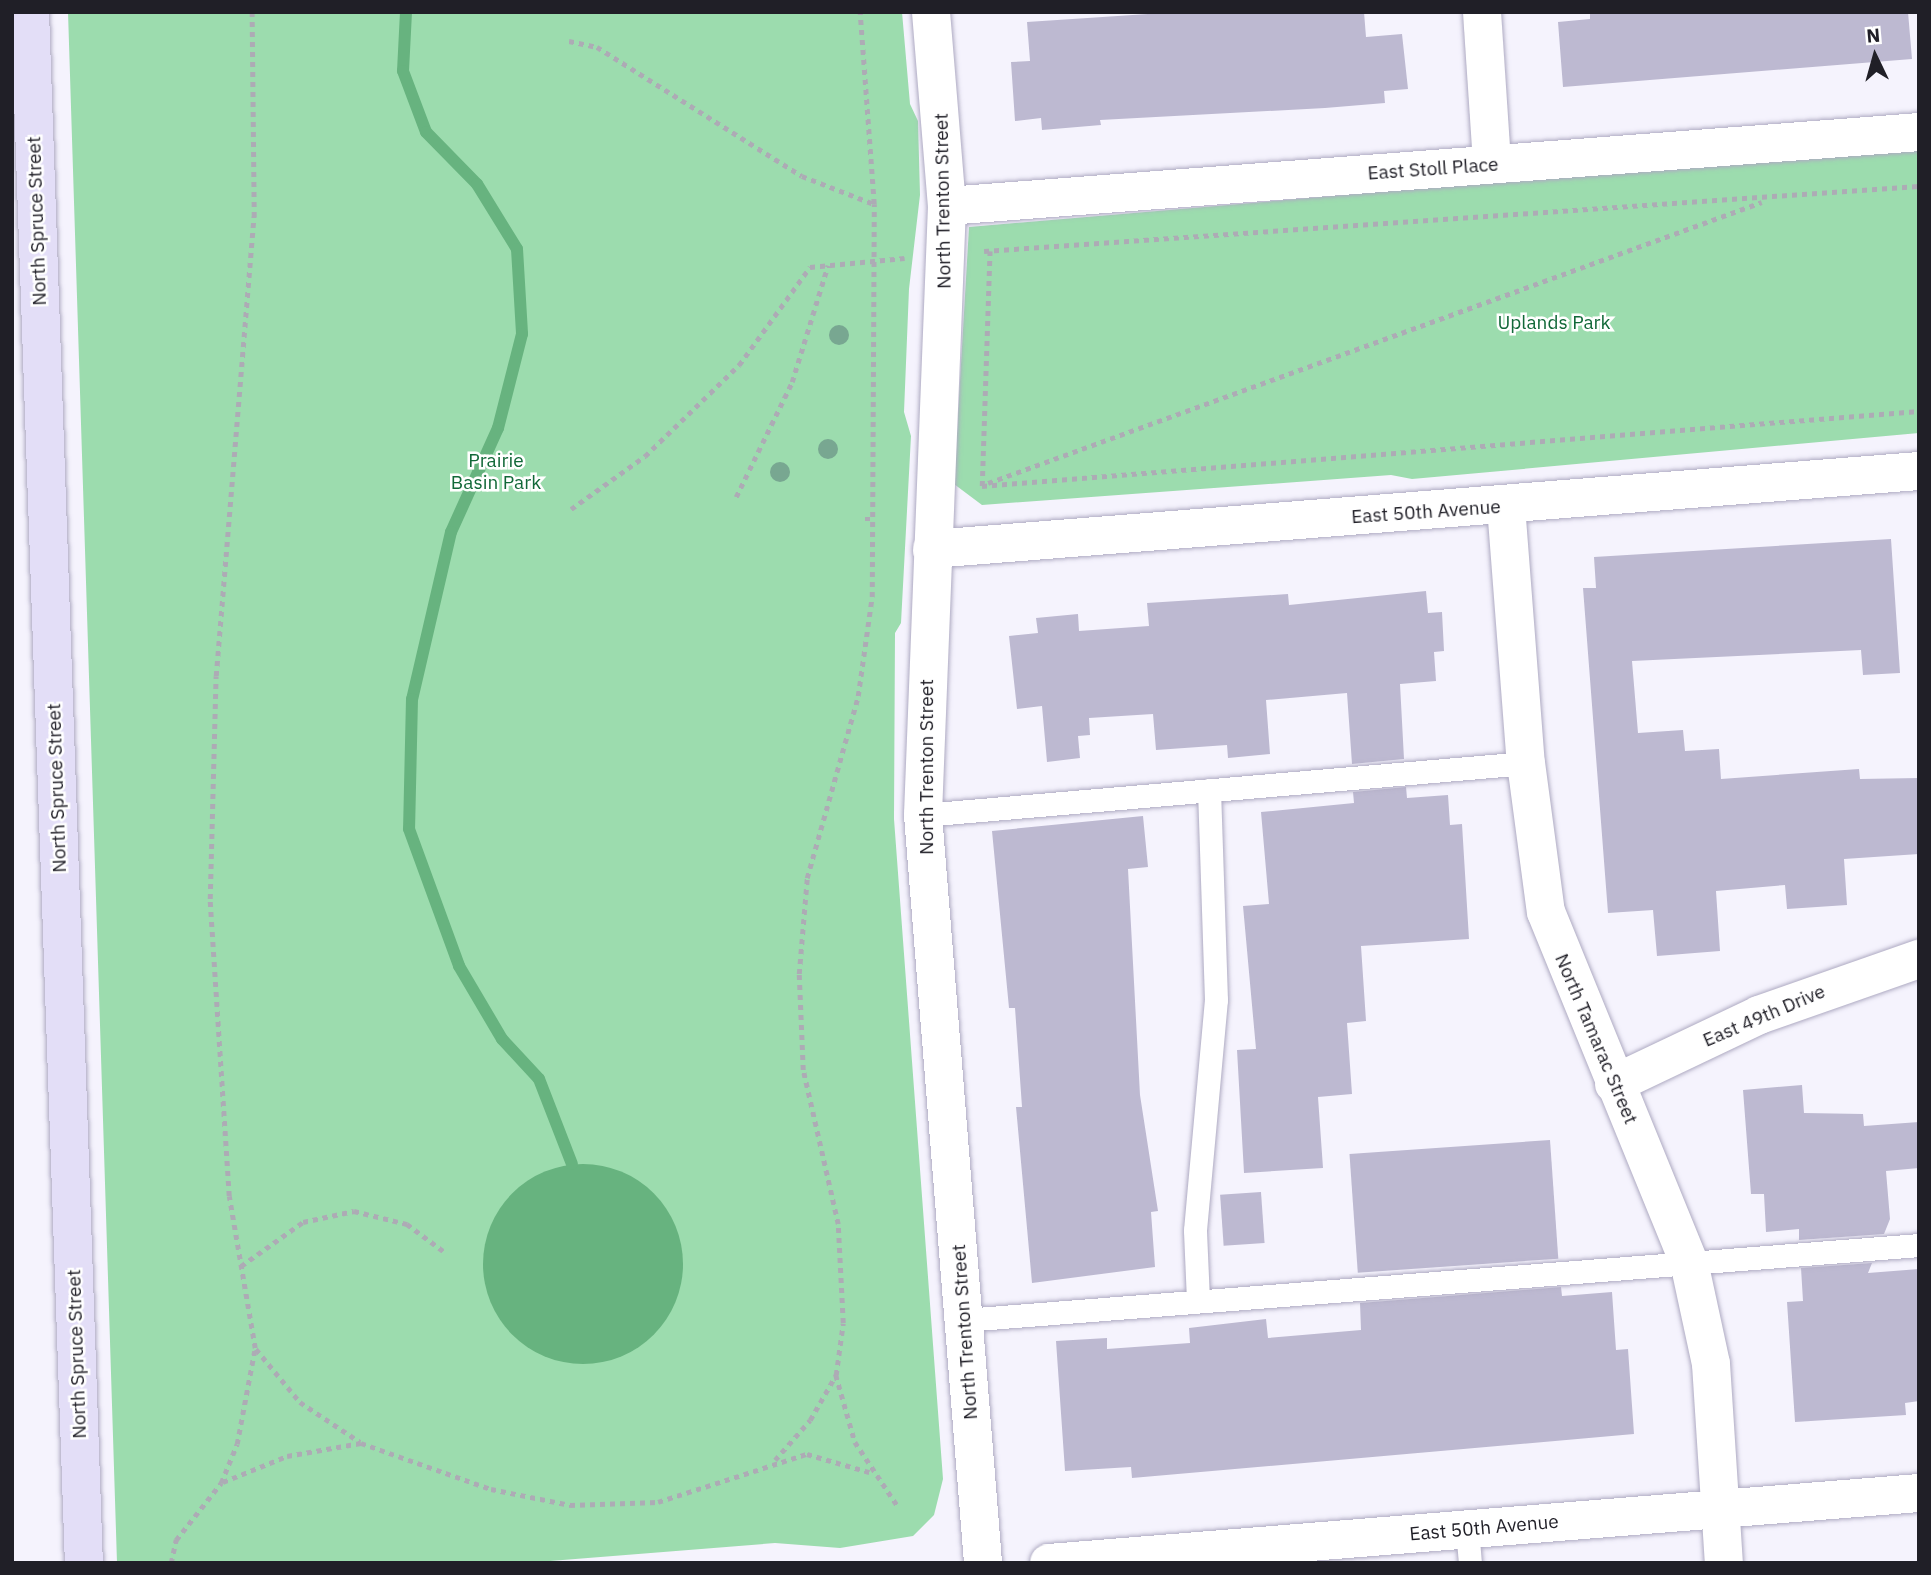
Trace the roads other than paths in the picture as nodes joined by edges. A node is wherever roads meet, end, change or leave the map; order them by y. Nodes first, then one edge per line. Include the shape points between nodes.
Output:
1 (30, 12) edge
2 (931, 12) edge
3 (1482, 12) edge
4 (1919, 132) edge
5 (1492, 164) junction
6 (947, 206) junction
7 (1919, 471) edge
8 (1506, 506) junction
9 (932, 549) junction
10 (1526, 763) junction
11 (1209, 790) junction
12 (923, 816) junction
13 (1919, 959) edge
14 (1614, 1084) junction
15 (1919, 1245) edge
16 (1689, 1262) junction
17 (1198, 1300) junction
18 (964, 1320) junction
19 (1919, 1493) edge
20 (1720, 1509) junction
21 (1469, 1546) edge
22 (84, 1563) edge
23 (983, 1563) edge
24 (1049, 1563) edge
25 (1724, 1563) edge

1 - 22 street, North Spruce Street
2 - 6 street, North Trenton Street
3 - 5 street
4 - 5 street, East Stoll Place
5 - 6 street, East Stoll Place
6 - 9 street, North Trenton Street
7 - 8 street, East 50th Avenue
8 - 9 street, East 50th Avenue
8 - 10 street, North Tamarac Street
9 - 12 street, North Trenton Street
10 - 11 lane
10 - 14 street, North Tamarac Street via 1546,912
11 - 12 lane
11 - 17 lane via 1216,1000 1195,1230
12 - 18 street, North Trenton Street
13 - 14 street, East 49th Drive via 1759,1015
14 - 16 street, North Tamarac Street
15 - 16 lane
16 - 17 lane
16 - 20 street, North Tamarac Street via 1711,1364
17 - 18 lane
18 - 23 street, North Trenton Street
19 - 20 street, East 50th Avenue
20 - 21 street, East 50th Avenue
20 - 25 street, North Tamarac Street
21 - 24 street, East 50th Avenue

